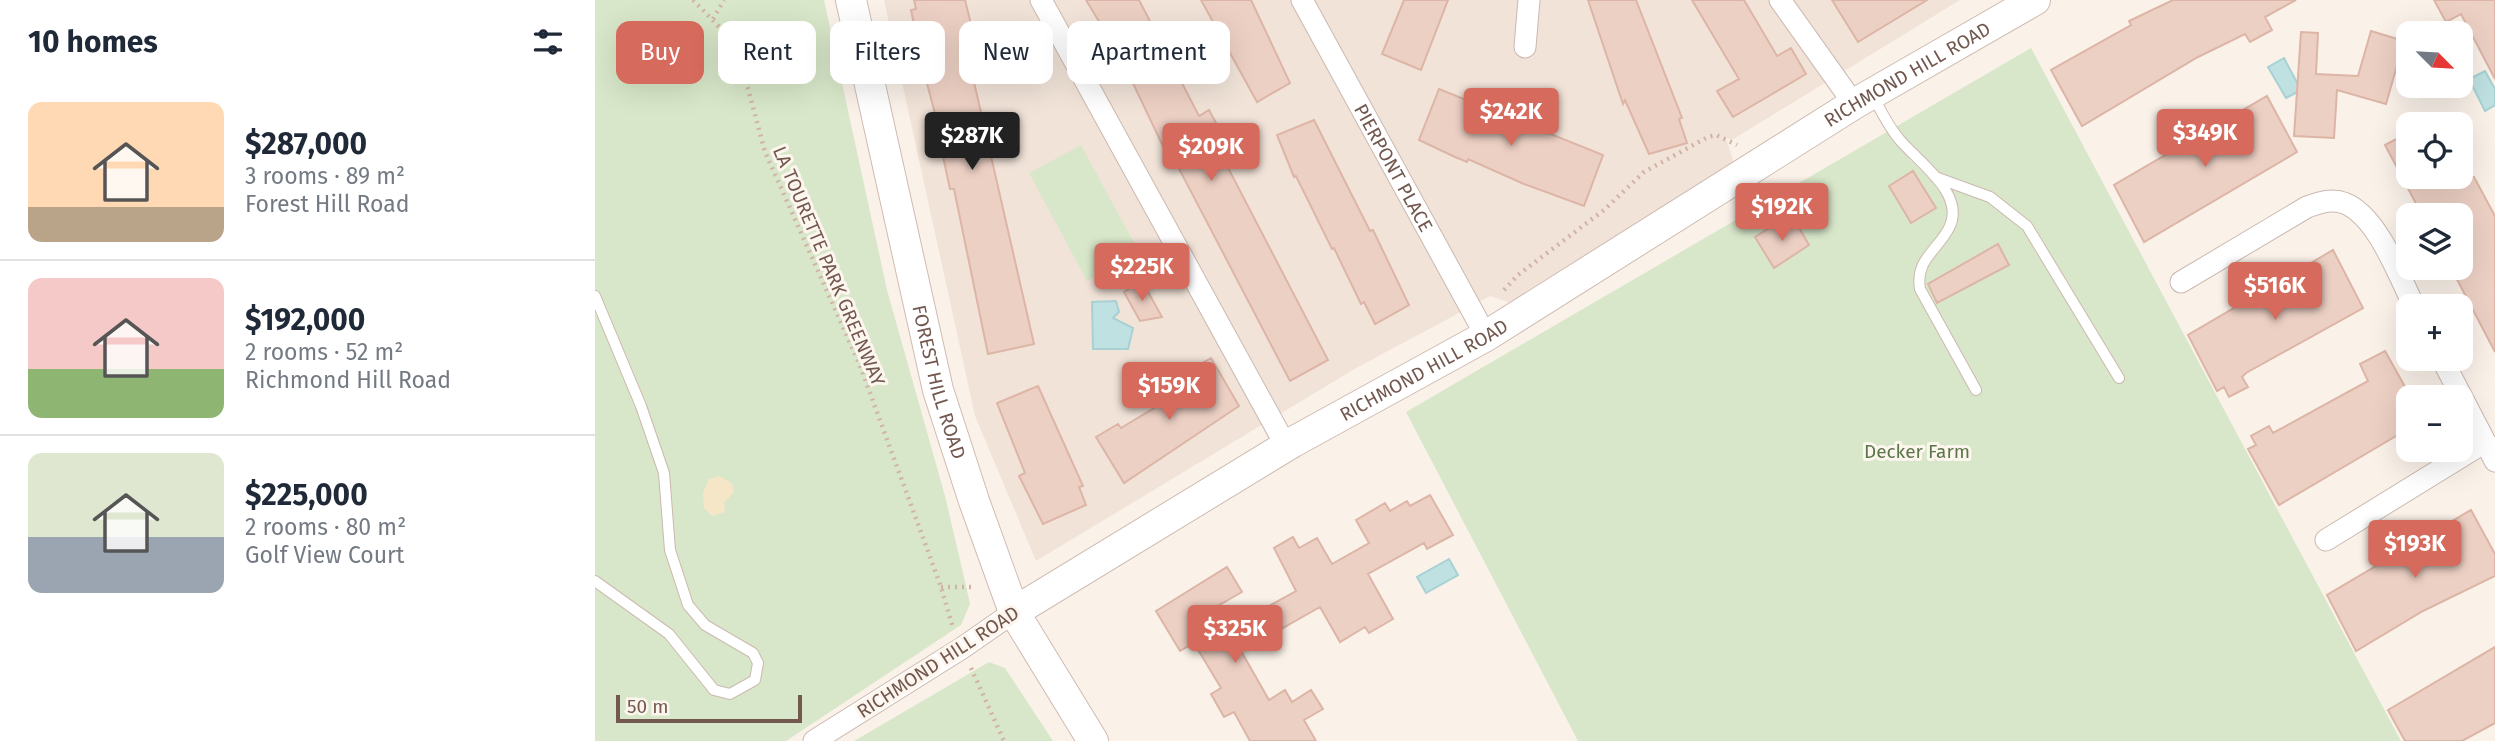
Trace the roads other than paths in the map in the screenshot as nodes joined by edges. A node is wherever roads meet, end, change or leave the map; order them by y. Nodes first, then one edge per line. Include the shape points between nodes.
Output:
1 (851, 0) edge
2 (1041, 0) edge
3 (1302, 0) edge
4 (1529, 0) edge
5 (1780, 0) edge
6 (2027, 2) edge
7 (1525, 47) dead end
8 (1863, 99) junction
9 (1935, 177) junction
10 (2181, 282) dead end
11 (2408, 294) edge
12 (595, 296) edge
13 (1486, 336) junction
14 (2448, 371) edge
15 (2119, 378) dead end
16 (1976, 390) dead end
17 (1286, 446) junction
18 (2490, 451) edge
19 (2326, 540) dead end
20 (595, 581) edge
21 (1014, 612) junction
22 (814, 741) edge
23 (1093, 741) edge

1 - 21 street, FOREST HILL ROAD via 938,390
2 - 17 street
3 - 13 street, PIERPONT PLACE
4 - 7 street
5 - 8 street
6 - 8 street, RICHMOND HILL ROAD
8 - 9 lane
8 - 13 street, RICHMOND HILL ROAD
9 - 15 lane via 1990,197 2027,226
9 - 16 lane via 1953,211 1951,225 1921,264 1920,289
10 - 11 street via 2307,207 2325,201 2343,202 2371,223
12 - 20 lane via 664,473 670,550 688,605 705,625 753,653 758,663 755,680 730,694 714,690 669,634
13 - 17 street, RICHMOND HILL ROAD
14 - 18 street
17 - 21 street, RICHMOND HILL ROAD
18 - 19 street
21 - 22 street, RICHMOND HILL ROAD
21 - 23 street, FOREST HILL ROAD

